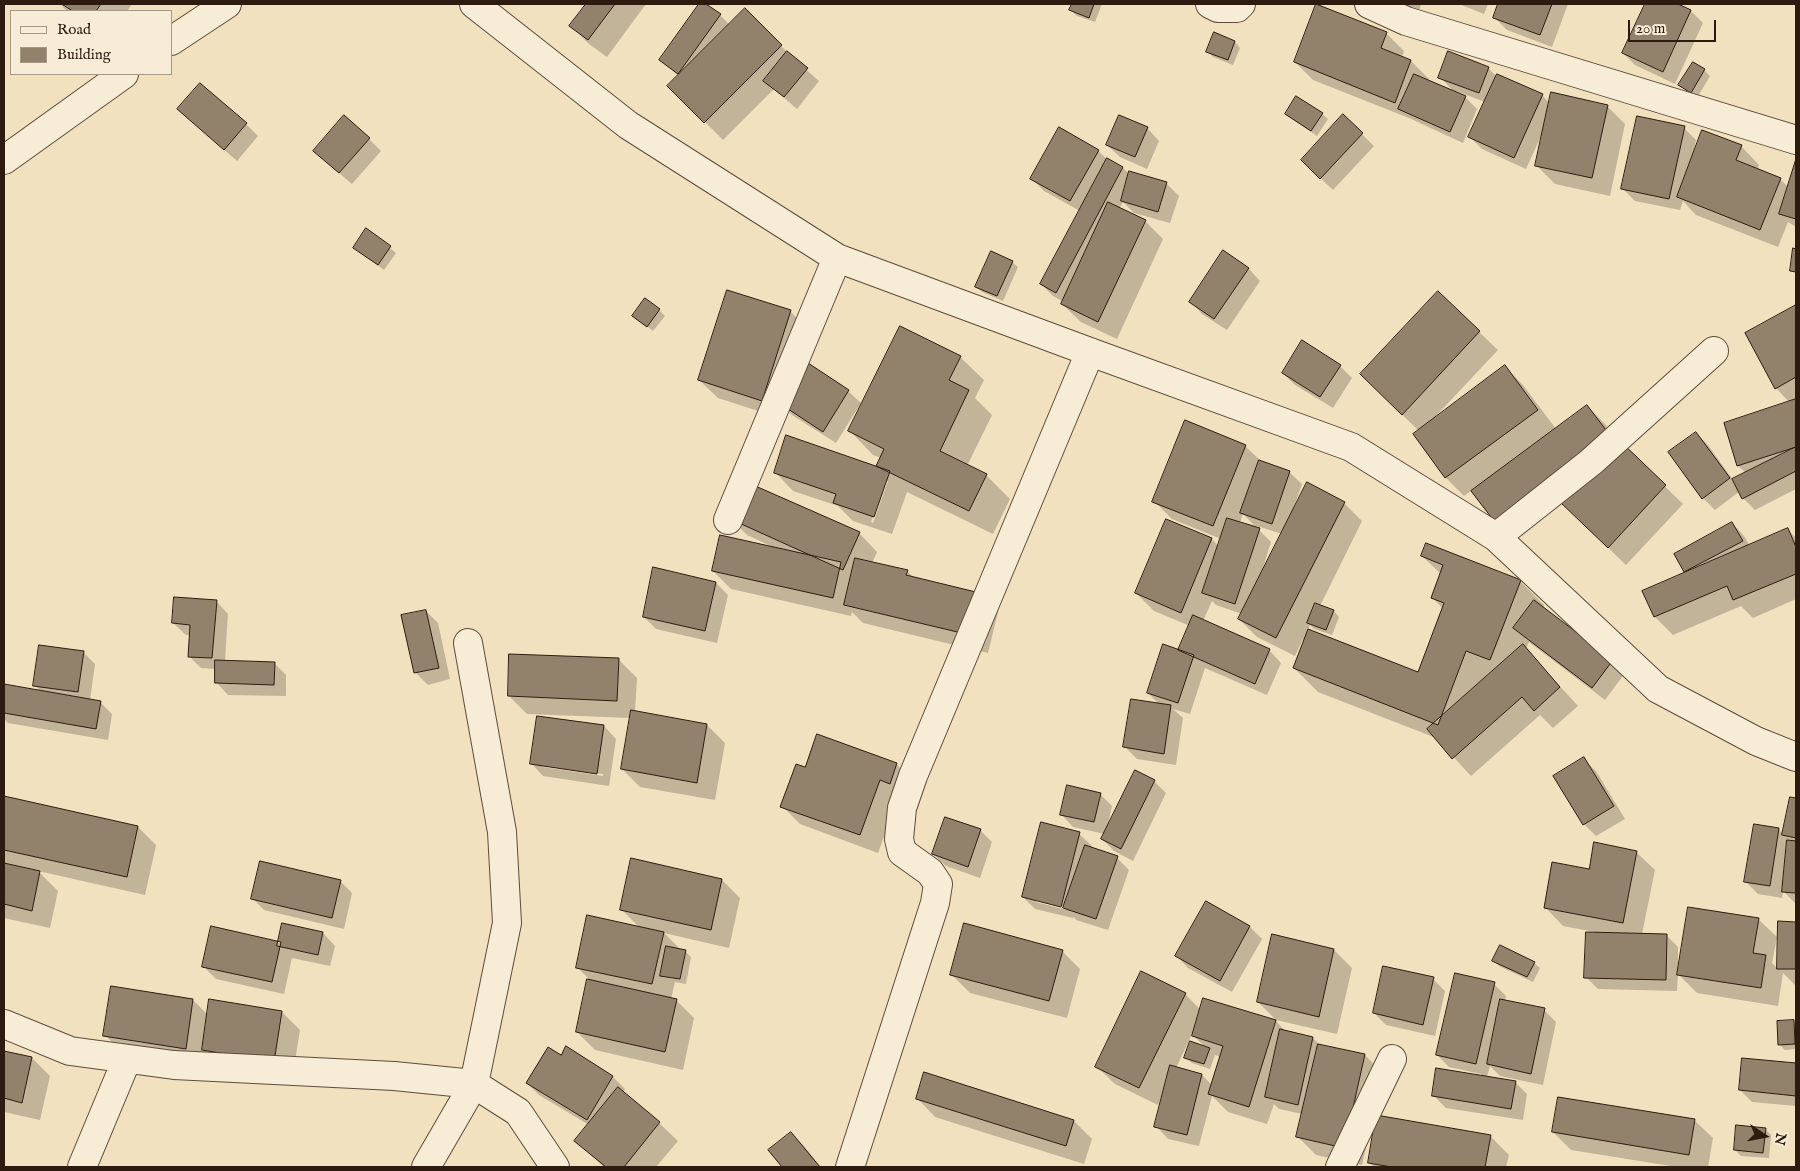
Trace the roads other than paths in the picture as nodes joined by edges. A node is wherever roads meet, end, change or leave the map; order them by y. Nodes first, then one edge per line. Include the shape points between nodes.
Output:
1 (227, 4) edge
2 (474, 4) edge
3 (1210, 4) edge
4 (1241, 4) edge
5 (1369, 4) edge
6 (172, 40) edge
7 (123, 75) edge
8 (1796, 140) edge
9 (4, 160) edge
10 (837, 258) junction
11 (1714, 351) dead end
12 (1090, 352) junction
13 (728, 520) dead end
14 (1496, 537) junction
15 (468, 643) dead end
16 (1796, 758) edge
17 (4, 1024) edge
18 (127, 1059) junction
19 (1392, 1059) dead end
20 (474, 1084) junction
21 (82, 1167) edge
22 (426, 1167) edge
23 (555, 1167) edge
24 (850, 1167) edge
25 (1340, 1167) edge

1 - 6 street
2 - 10 street via 628,125
3 - 4 street via 1218,8 1237,8
5 - 8 street via 1406,21
7 - 9 street
10 - 12 street
10 - 13 street
11 - 14 street via 1591,462
12 - 14 street via 1351,447
12 - 24 street via 902,808 899,839 902,852 930,872 938,884 935,903
14 - 16 street via 1658,688 1756,741
15 - 20 street via 502,832 507,923
17 - 18 street via 70,1051
18 - 20 street via 174,1065 394,1076
18 - 21 street
19 - 25 street
20 - 22 street
20 - 23 street via 518,1112

